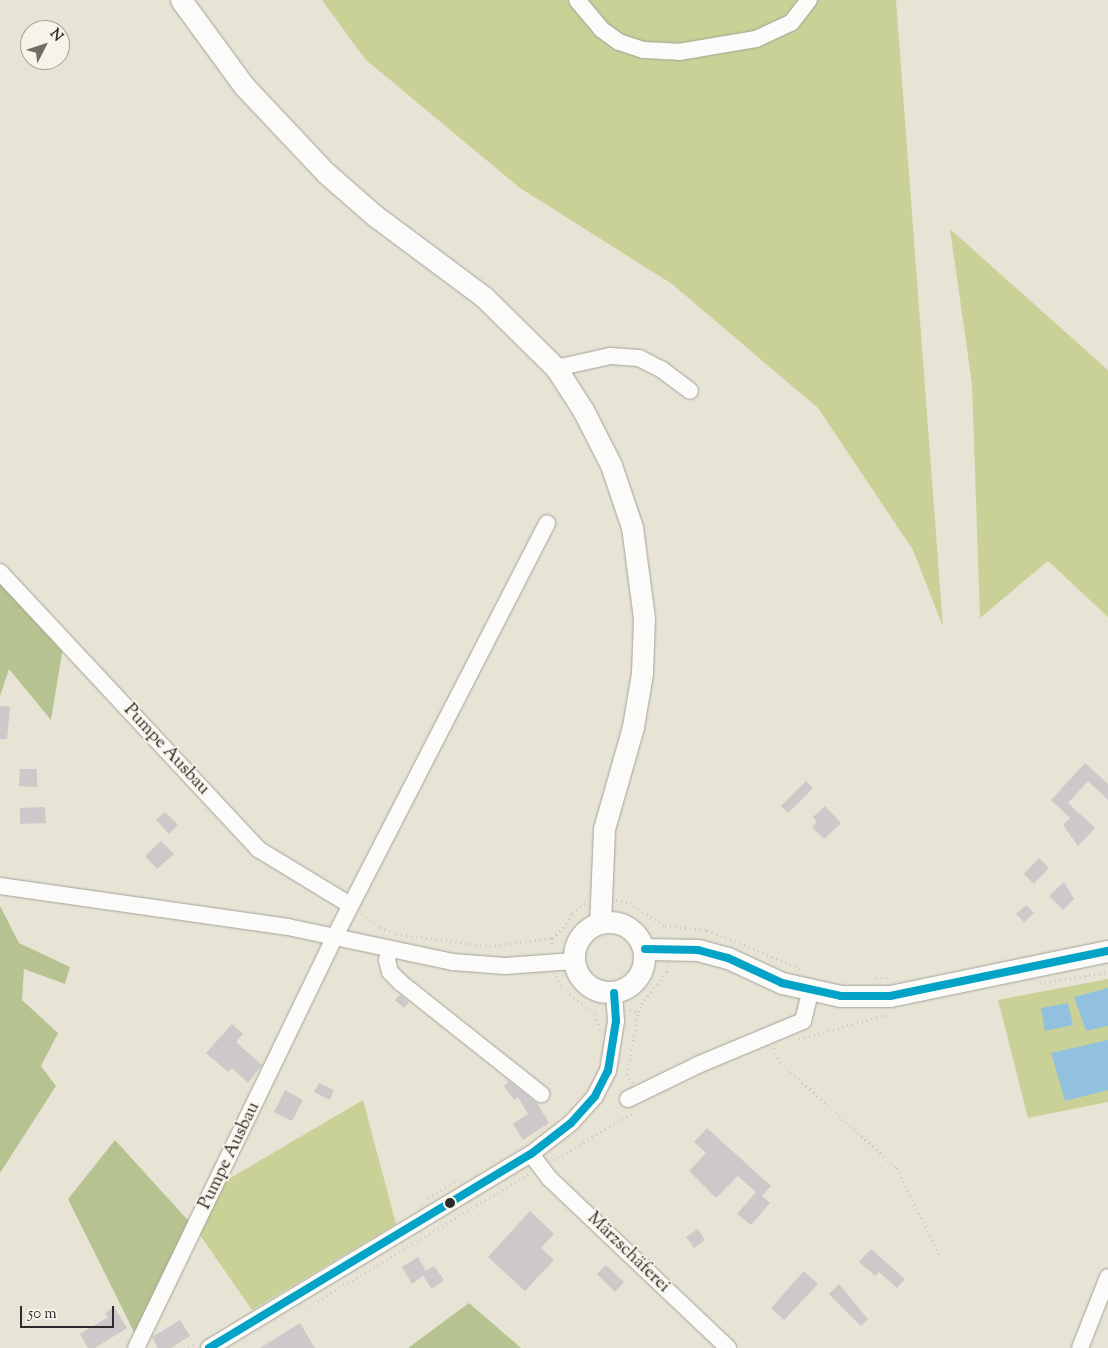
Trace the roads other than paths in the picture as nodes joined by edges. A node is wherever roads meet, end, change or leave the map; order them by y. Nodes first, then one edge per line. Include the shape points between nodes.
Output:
1 (181, 0) edge
2 (577, 0) edge
3 (810, 0) edge
4 (556, 368) junction
5 (690, 391) dead end
6 (547, 523) dead end
7 (0, 572) edge
8 (0, 886) edge
9 (350, 905) junction
10 (600, 923) junction
11 (335, 936) junction
12 (645, 949) junction
13 (389, 950) junction
14 (1108, 951) edge
15 (564, 962) junction
16 (810, 992) junction
17 (616, 1002) junction
18 (541, 1094) dead end
19 (634, 1096) road end
20 (536, 1161) junction
21 (1108, 1277) edge
22 (206, 1343) edge
23 (136, 1348) edge
24 (728, 1348) edge
25 (1080, 1348) edge

1 - 4 main road via 244,86 326,173 374,215 484,297
2 - 3 street via 601,29 619,42 644,50 679,52 756,39 791,23
4 - 5 street via 610,356 639,358 661,369
4 - 10 main road via 598,437 622,496 637,557 644,618 642,673 633,727 604,829
6 - 9 street, Pumpe Ausbau
7 - 9 street, Pumpe Ausbau via 258,849
8 - 11 street
9 - 11 street, Pumpe Ausbau
10 - 12 main road via 621,924 632,930
10 - 15 main road via 581,935
11 - 13 street
11 - 23 street, Pumpe Ausbau
12 - 16 main road via 698,950 728,958
12 - 17 main road via 638,978
13 - 15 street via 453,962 496,965
13 - 18 street via 390,972 401,983
14 - 16 main road via 890,996
15 - 17 main road via 584,982
16 - 19 street via 803,1021 771,1041
17 - 20 street via 608,1071 595,1096
20 - 22 street
20 - 24 street, Märzschäferei
21 - 25 street

